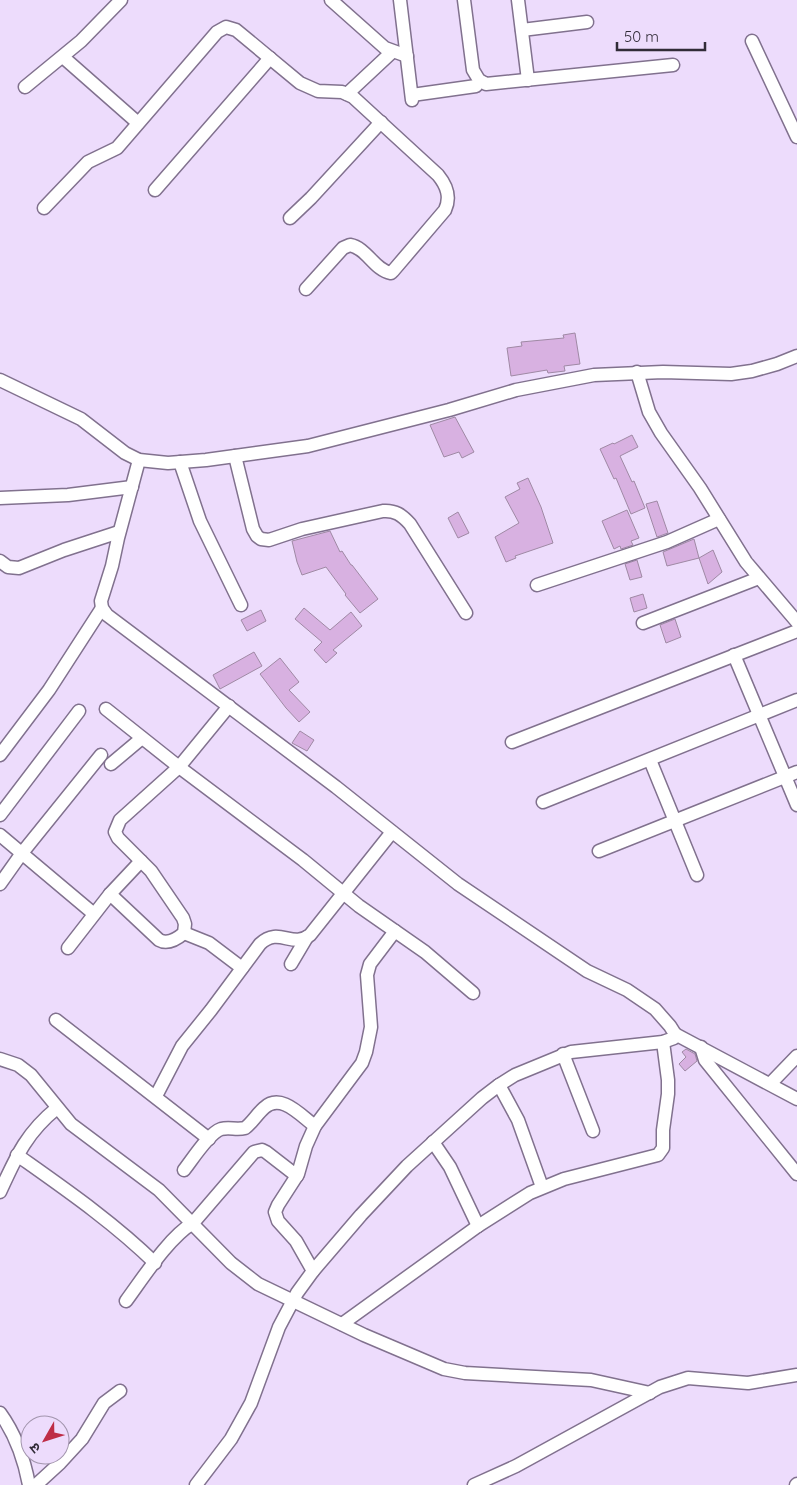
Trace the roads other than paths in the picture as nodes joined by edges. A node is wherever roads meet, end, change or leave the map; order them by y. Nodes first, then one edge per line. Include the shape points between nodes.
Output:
1 (121, 0) edge
2 (331, 0) edge
3 (400, 0) edge
4 (464, 0) edge
5 (518, 0) edge
6 (586, 22) dead end
7 (404, 30) junction
8 (522, 30) junction
9 (752, 41) dead end
10 (391, 50) junction
11 (407, 56) junction
12 (63, 57) junction
13 (270, 58) junction
14 (673, 65) dead end
15 (528, 80) junction
16 (476, 86) dead end
17 (25, 87) dead end
18 (347, 94) junction
19 (381, 122) junction
20 (138, 123) junction
21 (797, 137) edge
22 (155, 190) dead end
23 (44, 208) dead end
24 (290, 218) dead end
25 (306, 289) dead end
26 (797, 356) edge
27 (637, 372) junction
28 (0, 380) edge
29 (235, 456) junction
30 (138, 460) junction
31 (180, 462) junction
32 (132, 486) junction
33 (0, 498) edge
34 (719, 519) junction
35 (119, 532) junction
36 (0, 561) edge
37 (759, 578) junction
38 (537, 585) dead end
39 (241, 605) dead end
40 (102, 608) junction
41 (466, 613) dead end
42 (797, 622) edge
43 (643, 623) dead end
44 (797, 631) edge
45 (734, 655) junction
46 (797, 700) edge
47 (230, 706) junction
48 (106, 709) dead end
49 (79, 711) dead end
50 (760, 716) junction
51 (142, 738) junction
52 (512, 742) dead end
53 (0, 755) edge
54 (650, 760) junction
55 (179, 767) junction
56 (791, 775) edge
57 (543, 802) dead end
58 (797, 805) edge
59 (0, 815) edge
60 (675, 820) junction
61 (392, 832) junction
62 (0, 835) edge
63 (599, 850) dead end
64 (22, 853) junction
65 (141, 861) junction
66 (697, 875) dead end
67 (0, 884) edge
68 (110, 894) junction
69 (343, 894) junction
70 (94, 914) junction
71 (395, 931) junction
72 (184, 933) junction
73 (308, 937) junction
74 (68, 948) dead end
75 (291, 964) dead end
76 (242, 968) junction
77 (473, 993) dead end
78 (56, 1020) dead end
79 (675, 1034) junction
80 (663, 1042) junction
81 (701, 1047) junction
82 (563, 1054) junction
83 (797, 1056) edge
84 (0, 1058) edge
85 (770, 1084) junction
86 (499, 1085) junction
87 (156, 1096) junction
88 (797, 1099) edge
89 (57, 1108) junction
90 (315, 1126) junction
91 (593, 1131) dead end
92 (209, 1138) junction
93 (433, 1142) junction
94 (17, 1155) junction
95 (184, 1170) dead end
96 (797, 1172) edge
97 (297, 1176) junction
98 (542, 1187) junction
99 (0, 1192) edge
100 (193, 1223) junction
101 (478, 1226) junction
102 (155, 1263) junction
103 (313, 1271) junction
104 (292, 1300) junction
105 (126, 1301) dead end
106 (342, 1324) junction
107 (797, 1375) edge
108 (120, 1391) dead end
109 (650, 1393) junction
110 (0, 1413) edge
111 (29, 1485) edge
112 (36, 1485) edge
113 (196, 1485) edge
114 (474, 1485) edge

1 - 12 street
2 - 10 street via 381,45
3 - 7 street
4 - 15 street via 473,70 479,80 486,84
5 - 8 street
6 - 8 street
7 - 10 street
7 - 11 street
8 - 15 street
9 - 21 street
10 - 11 street
10 - 18 street
11 - 16 street via 412,97
12 - 17 street
12 - 20 street
13 - 18 street via 308,87
13 - 20 street via 236,30 222,28
13 - 22 street
14 - 15 street
18 - 19 street
19 - 24 street
19 - 25 street via 443,181 448,194 445,210 390,273 350,245 343,248
20 - 23 street via 112,151 88,162
26 - 27 street via 752,371 731,374
27 - 29 street via 594,375 516,390 338,440
27 - 34 street via 656,425
28 - 30 street via 81,419
29 - 31 street
29 - 41 street via 254,530 261,539 269,540 317,526 394,511 410,524
30 - 31 street
30 - 32 street
31 - 39 street via 200,520
32 - 33 street via 68,496
32 - 35 street
34 - 37 street
34 - 38 street via 667,542
35 - 36 street via 20,568 12,568
35 - 40 street via 101,601
37 - 42 street
37 - 43 street
40 - 47 street via 107,615
40 - 53 street via 49,690
44 - 45 street
45 - 50 street
45 - 52 street
46 - 50 street
47 - 55 street
47 - 61 street
48 - 51 street
49 - 59 street
50 - 54 street
50 - 56 street
51 - 55 street
51 - 64 street via 106,759
54 - 57 street
54 - 60 street
55 - 65 street via 116,826 116,835
55 - 69 street
56 - 58 street
56 - 60 street
60 - 63 street
60 - 66 street
61 - 69 street
61 - 79 street via 458,884 576,964 639,998 654,1009
62 - 64 street
64 - 67 street
64 - 70 street
65 - 68 street
65 - 72 street via 183,918
68 - 70 street
68 - 72 street via 162,942
69 - 71 street
69 - 73 street
70 - 74 street
71 - 77 street
71 - 90 street via 368,970 372,1027 364,1057
72 - 76 street via 209,943
73 - 75 street
73 - 76 street via 299,941 278,936 265,939
76 - 87 street via 182,1046
78 - 87 street
79 - 80 street via 674,1038
79 - 81 street
80 - 82 street via 598,1047
80 - 98 street via 669,1087 660,1152 654,1157 584,1173
81 - 85 street
81 - 96 street via 705,1060
82 - 86 street
82 - 91 street
83 - 85 street
84 - 89 street via 31,1074
85 - 88 street
86 - 93 street
86 - 98 street via 518,1120
87 - 92 street
89 - 94 street via 34,1129
89 - 100 street via 79,1130 159,1190
90 - 92 street via 285,1104 275,1102 263,1108 245,1128 221,1129
90 - 97 street
92 - 95 street
93 - 101 street via 450,1168
93 - 103 street via 380,1195
94 - 99 street
94 - 102 street via 104,1217
97 - 100 street via 266,1152 258,1150 251,1154
97 - 103 street via 278,1204 276,1216 296,1241
98 - 101 street
100 - 102 street via 180,1231
100 - 104 street via 244,1274
101 - 106 street
102 - 105 street
103 - 104 street
104 - 106 street
104 - 113 street via 278,1327 250,1403 231,1438
106 - 109 street via 409,1356 452,1371 591,1380
107 - 109 street via 748,1383 688,1378
108 - 112 street via 104,1404 82,1439
109 - 114 street via 516,1466
110 - 111 street via 22,1452

